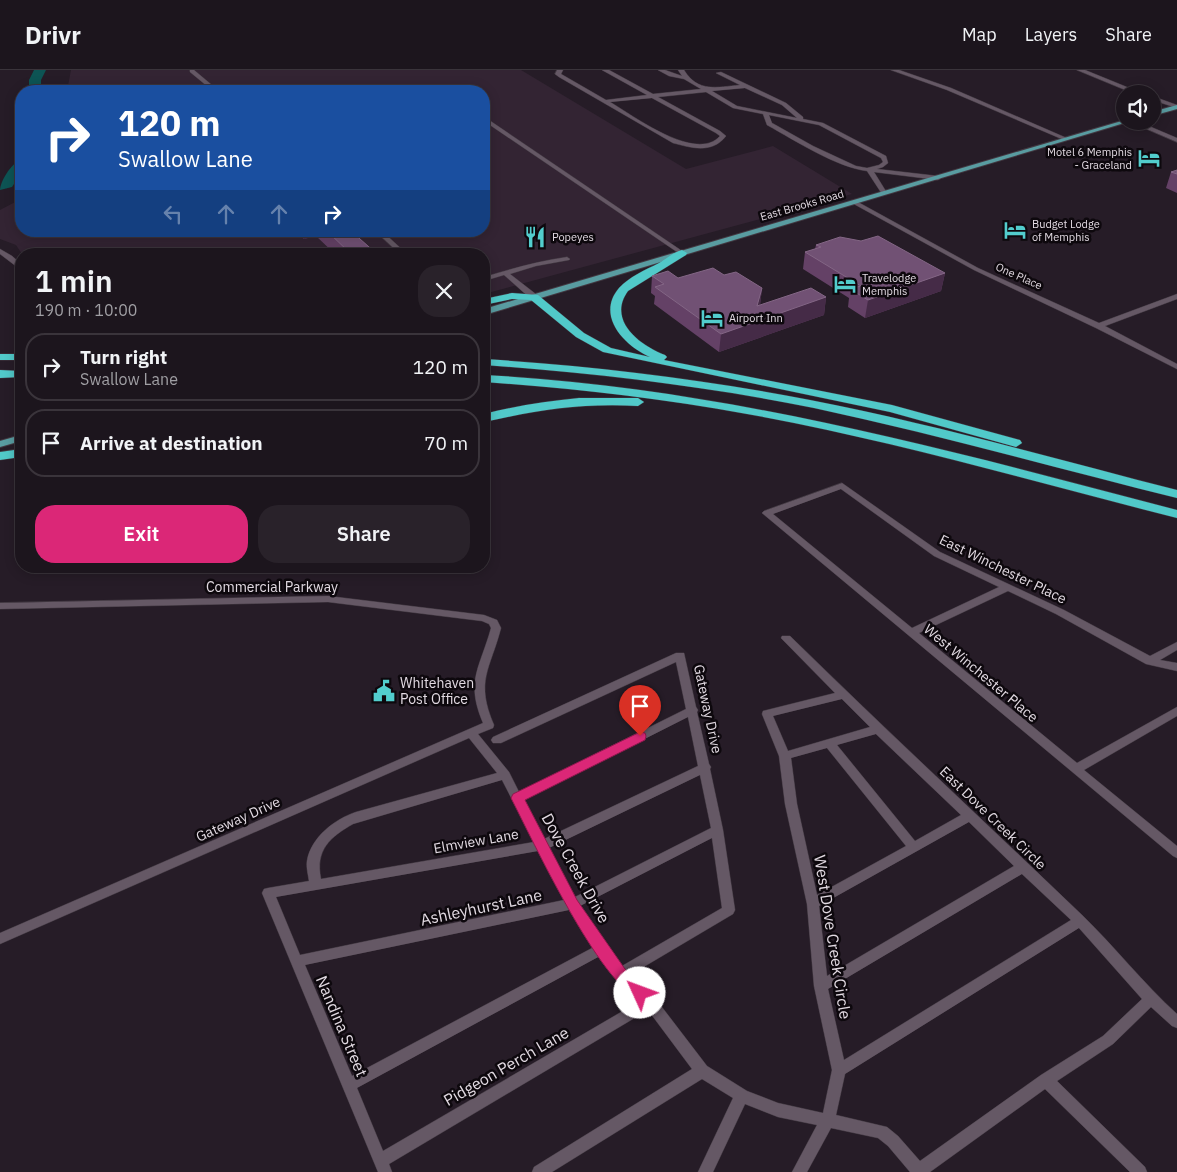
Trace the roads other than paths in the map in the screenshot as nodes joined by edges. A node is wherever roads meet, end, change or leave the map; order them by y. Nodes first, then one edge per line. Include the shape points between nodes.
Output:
1 (192, 70) edge
2 (560, 70) edge
3 (605, 70) edge
4 (661, 70) edge
5 (681, 70) edge
6 (894, 70) edge
7 (1080, 70) edge
8 (719, 73) dead end
9 (686, 78) junction
10 (209, 85) edge
11 (1118, 85) edge
12 (746, 86) junction
13 (707, 91) junction
14 (653, 96) junction
15 (607, 101) junction
16 (1161, 101) edge
17 (1176, 107) edge
18 (1161, 111) edge
19 (766, 114) junction
20 (802, 119) junction
21 (490, 124) edge
22 (1116, 125) edge
23 (1152, 130) edge
24 (1066, 140) junction
25 (1177, 140) edge
26 (869, 169) junction
27 (938, 178) junction
28 (884, 194) junction
29 (854, 202) junction
30 (385, 237) edge
31 (397, 248) edge
32 (0, 251) edge
33 (682, 253) junction
34 (567, 259) dead end
35 (15, 262) edge
36 (504, 272) junction
37 (490, 277) edge
38 (1177, 296) edge
39 (534, 297) junction
40 (490, 301) edge
41 (490, 310) edge
42 (1099, 326) junction
43 (0, 357) edge
44 (15, 357) edge
45 (490, 363) edge
46 (1177, 367) edge
47 (706, 370) junction
48 (0, 374) edge
49 (15, 374) edge
50 (490, 378) edge
51 (760, 411) junction
52 (490, 416) edge
53 (15, 440) edge
54 (0, 444) edge
55 (15, 454) edge
56 (0, 456) edge
57 (1133, 483) junction
58 (1177, 494) edge
59 (767, 513) joint
60 (1177, 514) edge
61 (1008, 587) junction
62 (0, 606) edge
63 (911, 633) junction
64 (786, 638) dead end
65 (1177, 645) edge
66 (1150, 661) junction
67 (1177, 667) edge
68 (844, 695) junction
69 (693, 710) junction
70 (1177, 711) edge
71 (489, 725) joint
72 (878, 730) junction
73 (471, 733) junction
74 (497, 740) dead end
75 (830, 744) junction
76 (785, 756) junction
77 (705, 768) junction
78 (1076, 769) junction
79 (505, 775) junction
80 (517, 798) junction
81 (970, 816) junction
82 (718, 830) junction
83 (543, 844) junction
84 (913, 848) junction
85 (1177, 853) edge
86 (1023, 867) junction
87 (316, 885) junction
88 (268, 893) joint
89 (572, 904) junction
90 (813, 904) junction
91 (1080, 921) junction
92 (0, 939) edge
93 (602, 949) junction
94 (296, 962) junction
95 (620, 974) junction
96 (821, 986) junction
97 (1151, 999) junction
98 (650, 1002) junction
99 (1177, 1022) edge
100 (702, 1070) junction
101 (839, 1070) junction
102 (1046, 1080) junction
103 (349, 1085) junction
104 (742, 1096) junction
105 (828, 1120) junction
106 (383, 1166) edge
107 (920, 1171) edge
108 (539, 1172) edge
109 (705, 1172) edge
110 (799, 1172) edge
111 (1140, 1172) edge

1 - 10 street
2 - 15 street via 558,74 561,76
3 - 14 street
4 - 9 street
5 - 9 street
6 - 24 street via 950,89
7 - 11 street
8 - 12 street
9 - 13 street
12 - 13 street
12 - 20 street via 784,104
13 - 14 street
13 - 19 street via 735,107
14 - 15 street
14 - 15 street via 723,136 709,146 692,147 675,142
16 - 17 street
17 - 18 main road
19 - 20 street
19 - 26 street via 770,124 811,147 855,168
20 - 26 street via 821,124 884,157 886,162
21 - 33 street
22 - 24 main road, East Brooks Road
23 - 25 street
24 - 27 main road, East Brooks Road
26 - 27 street
26 - 28 street
27 - 28 main road, East Brooks Road
28 - 29 main road, East Brooks Road
29 - 33 main road, East Brooks Road
29 - 42 street, One Place via 976,269
30 - 31 street
32 - 35 street
33 - 39 main road, East Brooks Road
33 - 47 highway via 674,262 632,282 620,295 616,313 621,329 642,348 671,361
34 - 36 street
36 - 37 street
36 - 39 street
38 - 42 street
39 - 40 highway via 512,296
39 - 41 main road, East Brooks Road
39 - 47 highway via 580,334 607,350
42 - 46 street, One Place
43 - 44 highway
45 - 57 highway via 602,372 749,392 859,414
47 - 57 highway via 958,427 1039,450
48 - 49 highway
50 - 51 highway via 593,387
51 - 52 highway via 587,400 516,409
51 - 60 highway via 882,437
53 - 54 main road
55 - 56 highway
57 - 58 highway
59 - 61 street, East Winchester Place via 842,486 937,554
59 - 63 street, West Winchester Place
61 - 63 street
61 - 66 street, East Winchester Place
62 - 71 street, Commercial Parkway via 313,598 484,618 496,628 480,672 478,688 478,700
63 - 78 street, West Winchester Place
64 - 68 street, East Dove Creek Circle
65 - 66 street
66 - 67 street, East Winchester Place
68 - 72 street, East Dove Creek Circle
68 - 76 street, West Dove Creek Circle via 767,714
69 - 74 street, Gateway Drive via 680,656
69 - 77 street, Gateway Drive
69 - 80 street
70 - 78 street
71 - 73 street, Gateway Drive
72 - 75 street
72 - 81 street, East Dove Creek Circle
73 - 79 street, Dove Creek Drive
73 - 92 street, Gateway Drive
75 - 76 street
75 - 84 street
76 - 90 street, West Dove Creek Circle via 791,804
77 - 82 street, Gateway Drive
77 - 83 street, Elmview Lane
78 - 85 street, West Winchester Place
79 - 80 street, Dove Creek Drive
79 - 87 street via 356,816 342,823 317,849 313,862
80 - 83 street, Dove Creek Drive
81 - 84 street
81 - 86 street, East Dove Creek Circle
82 - 89 street, Ashleyhurst Lane
82 - 95 street, Gateway Drive via 729,910
83 - 87 street, Elmview Lane
83 - 89 street, Dove Creek Drive
84 - 90 street
86 - 91 street, East Dove Creek Circle
86 - 96 street
87 - 88 street, Elmview Lane
88 - 94 street, Nandina Street
89 - 93 street, Dove Creek Drive
89 - 94 street, Ashleyhurst Lane
90 - 96 street, West Dove Creek Circle
91 - 97 street, East Dove Creek Circle
91 - 101 street
93 - 95 street, Dove Creek Drive
93 - 103 street
94 - 103 street, Nandina Street
95 - 98 street, Dove Creek Drive
96 - 101 street, West Dove Creek Circle
97 - 99 street, East Dove Creek Circle
97 - 102 street via 1108,1040
98 - 100 street, Dove Creek Drive
98 - 106 street, Pidgeon Perch Lane
100 - 104 street, Dove Creek Drive
100 - 108 street
101 - 105 street, West Dove Creek Circle
102 - 107 street
102 - 111 street
103 - 106 street, Nandina Street
104 - 105 street, Dove Creek Drive via 778,1110
104 - 109 street
105 - 107 street via 882,1132
105 - 110 street

